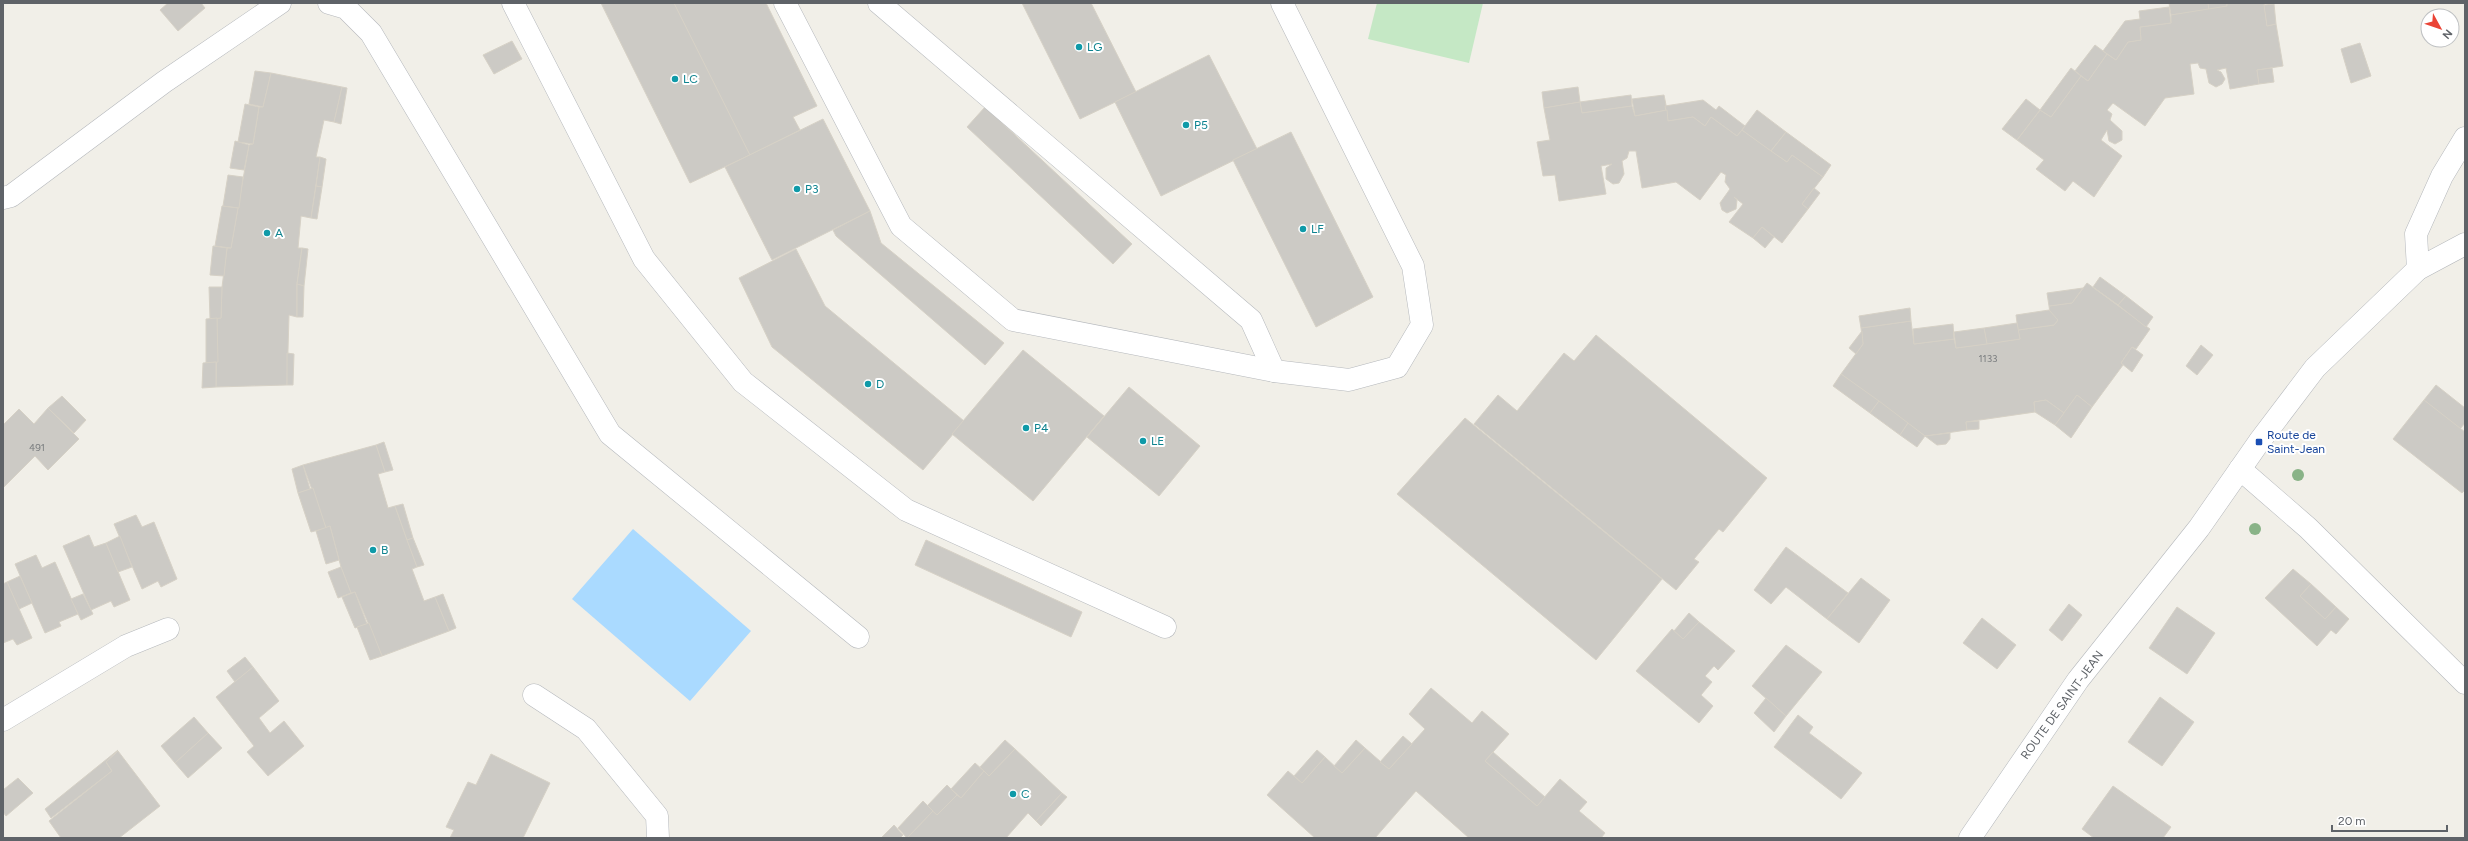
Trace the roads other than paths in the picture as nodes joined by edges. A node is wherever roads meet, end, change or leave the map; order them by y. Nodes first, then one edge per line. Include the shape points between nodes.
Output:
1 (280, 3) edge
2 (329, 3) edge
3 (513, 3) edge
4 (784, 3) edge
5 (879, 3) edge
6 (1282, 3) edge
7 (2465, 138) edge
8 (3, 198) edge
9 (2465, 244) edge
10 (2418, 269) junction
11 (1274, 371) junction
12 (2240, 469) junction
13 (1165, 627) dead end
14 (168, 629) dead end
15 (858, 637) dead end
16 (2465, 683) edge
17 (534, 695) dead end
18 (3, 720) edge
19 (658, 838) edge
20 (1970, 838) edge

1 - 8 street via 164,82 11,196
2 - 15 street via 346,8 371,33 610,434
3 - 13 street via 644,259 743,382 906,510
4 - 11 street via 901,226 1013,320
5 - 11 street via 1251,320
6 - 11 street via 1413,266 1422,325 1396,367 1349,380
7 - 10 street via 2442,176 2416,234
9 - 10 street, ROUTE DE SAINT-JEAN
10 - 12 street, ROUTE DE SAINT-JEAN via 2315,368
12 - 16 street via 2308,528
12 - 20 street, ROUTE DE SAINT-JEAN via 2199,528 2078,680
14 - 18 street via 126,646
17 - 19 street via 586,729 657,816

